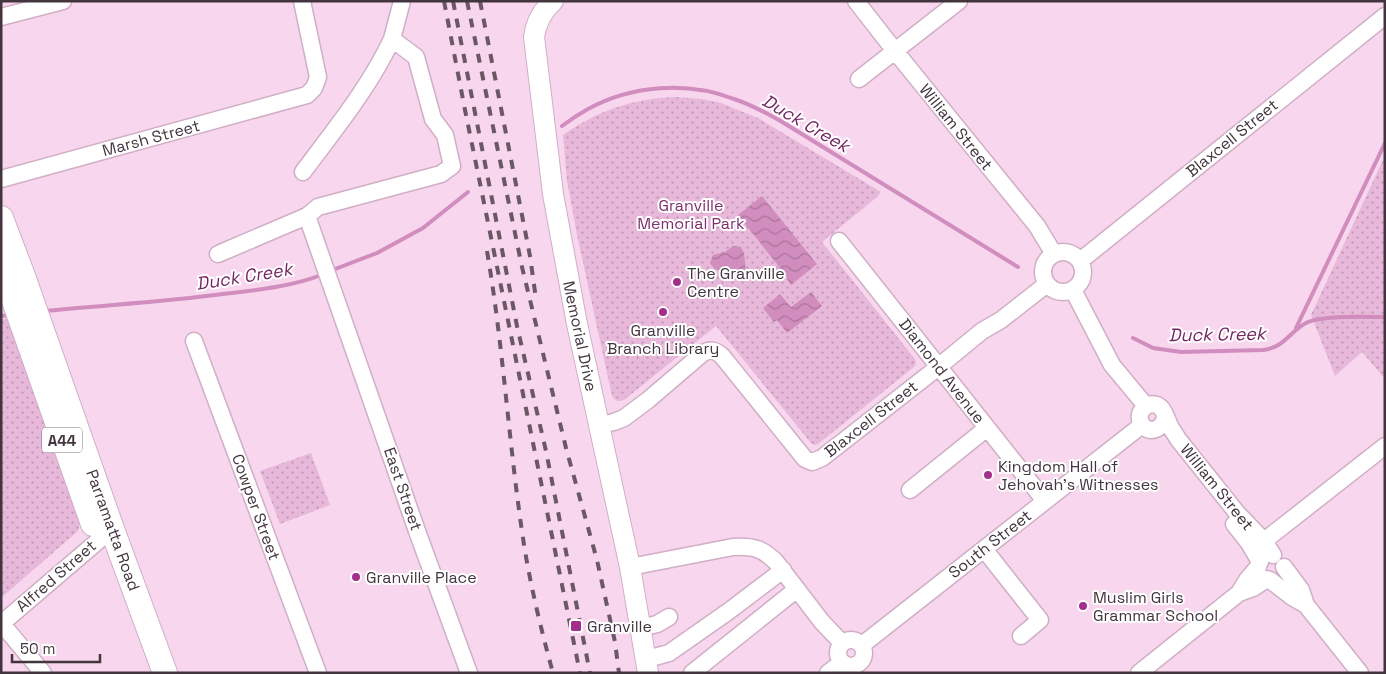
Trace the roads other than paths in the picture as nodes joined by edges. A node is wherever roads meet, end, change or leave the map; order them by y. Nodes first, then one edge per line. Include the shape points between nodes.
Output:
1 (63, 1) edge
2 (302, 1) edge
3 (402, 1) edge
4 (553, 1) edge
5 (856, 1) edge
6 (959, 1) edge
7 (1385, 16) edge
8 (1, 17) edge
9 (392, 39) junction
10 (895, 51) junction
11 (859, 80) dead end
12 (303, 172) dead end
13 (1, 178) edge
14 (307, 216) junction
15 (1, 218) edge
16 (839, 242) dead end
17 (218, 254) dead end
18 (1054, 254) junction
19 (1080, 261) junction
20 (10, 272) edge
21 (1047, 284) junction
22 (1073, 290) junction
23 (194, 341) dead end
24 (939, 366) junction
25 (1146, 406) junction
26 (1165, 416) junction
27 (599, 425) junction
28 (1148, 427) junction
29 (987, 428) junction
30 (1385, 446) edge
31 (910, 490) dead end
32 (1045, 501) junction
33 (105, 535) junction
34 (984, 549) junction
35 (1266, 564) junction
36 (630, 567) junction
37 (783, 570) junction
38 (797, 589) junction
39 (1306, 605) junction
40 (669, 616) dead end
41 (1, 624) edge
42 (641, 628) junction
43 (1021, 636) dead end
44 (842, 643) junction
45 (862, 645) junction
46 (647, 666) edge
47 (854, 666) edge
48 (43, 673) edge
49 (150, 673) edge
50 (165, 673) edge
51 (318, 673) edge
52 (469, 673) edge
53 (692, 673) edge
54 (828, 673) edge
55 (1139, 673) edge
56 (1360, 673) edge

1 - 8 street
2 - 13 street, Marsh Street via 318,77 311,92
3 - 9 street
4 - 27 main road, Memorial Drive via 538,19 535,44 552,194
5 - 10 street, William Street
6 - 10 street
7 - 19 street, Blaxcell Street
9 - 12 street via 368,84
9 - 14 street via 416,57 433,118 445,135 452,166 441,174 318,207
10 - 11 street
10 - 18 street, William Street via 1036,226
14 - 17 street
14 - 52 street, East Street
15 - 20 highway, Parramatta Road / A44
16 - 24 street, Diamond Avenue
18 - 19 street via 1067,252
18 - 21 street via 1048,258 1044,268
19 - 22 street via 1083,276
20 - 33 highway, Parramatta Road / A44
21 - 22 street via 1060,292
21 - 24 street, Blaxcell Street
22 - 25 street via 1112,365
23 - 51 street, Cowper Street
24 - 27 street, Blaxcell Street via 822,458 812,462 805,459 714,350 703,353 624,418
24 - 29 street, Diamond Avenue
25 - 26 street via 1158,406
25 - 28 street via 1140,417
26 - 28 street via 1160,427
26 - 35 street, William Street via 1178,439 1237,513
27 - 36 main road, Memorial Drive
28 - 32 street, South Street
28 - 35 street, William Street via 1176,451
29 - 31 street
29 - 32 street, Diamond Avenue
30 - 35 street
32 - 34 street, South Street
33 - 41 street, Alfred Street
33 - 49 highway, Parramatta Road / A44
33 - 50 highway, Parramatta Road / A44
34 - 43 street via 1040,620
34 - 45 street, South Street
35 - 39 street, William Street via 1292,597
35 - 39 street, William Street via 1279,556 1282,559 1301,590
35 - 55 street via 1253,588 1239,593
36 - 37 street via 747,546 768,554
36 - 42 main road, Memorial Drive
37 - 38 street
37 - 46 street
38 - 44 street
38 - 53 street
39 - 56 street, William Street
40 - 42 street via 657,624
41 - 48 street
42 - 46 main road, Memorial Drive
44 - 45 street via 852,639
44 - 47 street via 838,656
45 - 47 street via 864,658
47 - 54 street

